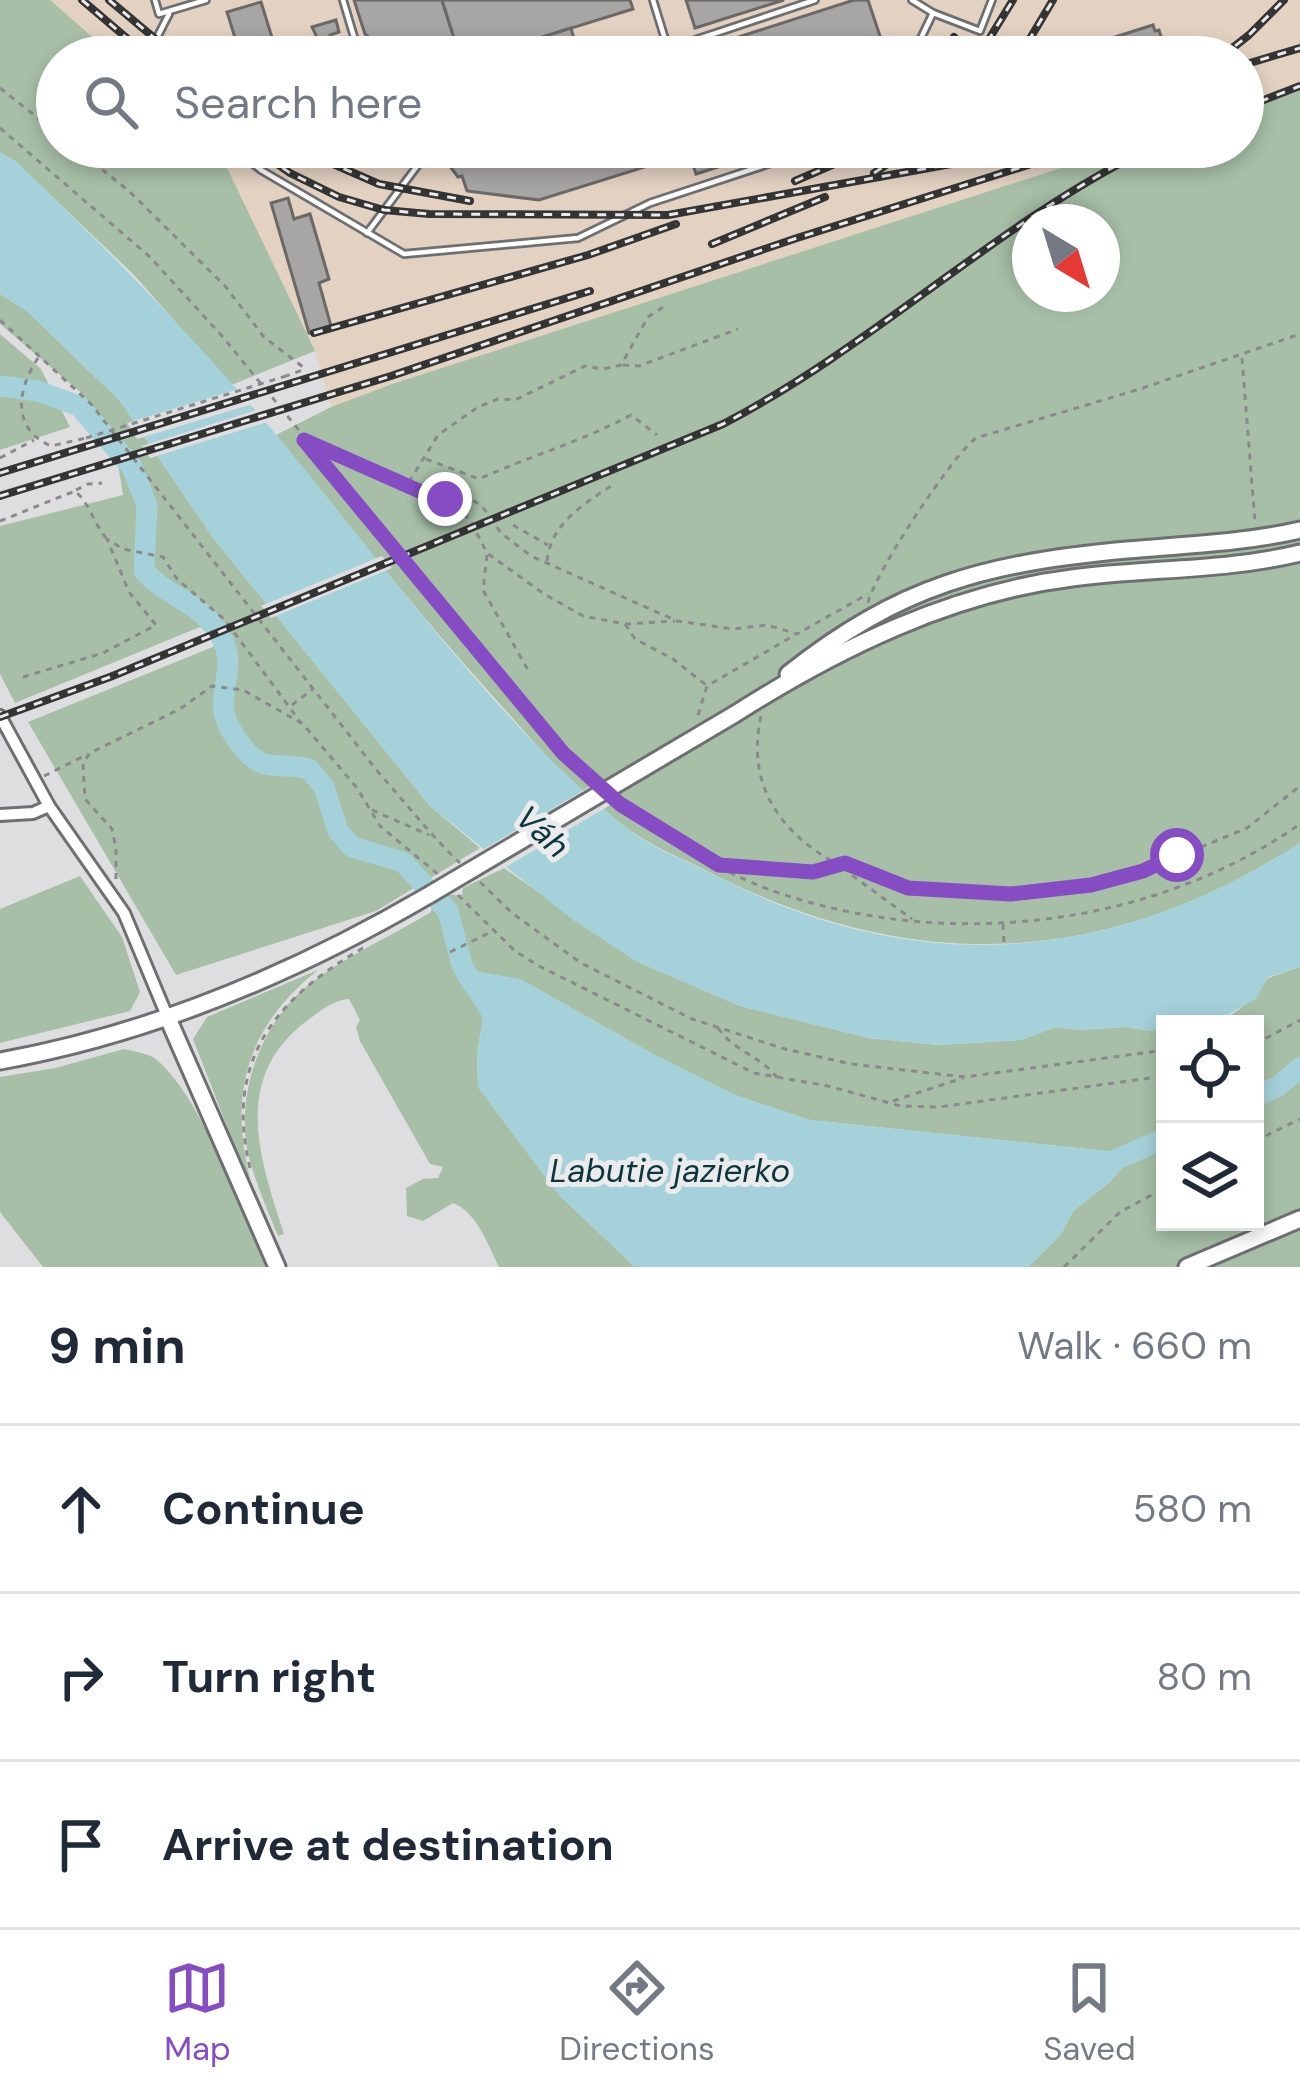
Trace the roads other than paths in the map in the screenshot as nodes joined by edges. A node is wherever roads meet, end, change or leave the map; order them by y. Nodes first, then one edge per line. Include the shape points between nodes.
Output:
1 (154, 0) edge
2 (206, 0) edge
3 (343, 0) edge
4 (653, 0) edge
5 (815, 0) edge
6 (913, 0) edge
7 (992, 0) edge
8 (171, 11) junction
9 (933, 13) junction
10 (158, 36) edge
11 (354, 36) edge
12 (664, 36) edge
13 (707, 36) edge
14 (922, 36) edge
15 (258, 168) edge
16 (416, 168) edge
17 (756, 168) edge
18 (367, 233) junction
19 (1300, 530) edge
20 (1300, 553) edge
21 (757, 708) junction
22 (0, 716) edge
23 (49, 806) junction
24 (0, 815) edge
25 (167, 1016) junction
26 (0, 1060) edge
27 (1300, 1219) edge
28 (277, 1267) edge
29 (1187, 1267) edge

1 - 8 lane via 159,14
2 - 8 lane
3 - 11 lane
4 - 12 lane
5 - 13 lane
6 - 9 lane
7 - 9 lane via 980,31
8 - 10 lane
9 - 14 lane
15 - 18 lane
16 - 18 lane
17 - 18 lane via 650,203 578,238 404,254
19 - 21 main road via 1030,561 948,581 890,604 818,650
20 - 21 main road via 1004,590 872,638
21 - 25 main road, bridge via 396,914
22 - 23 street
23 - 24 street
23 - 25 street via 124,914
25 - 26 main road
25 - 28 main road
27 - 29 main road

